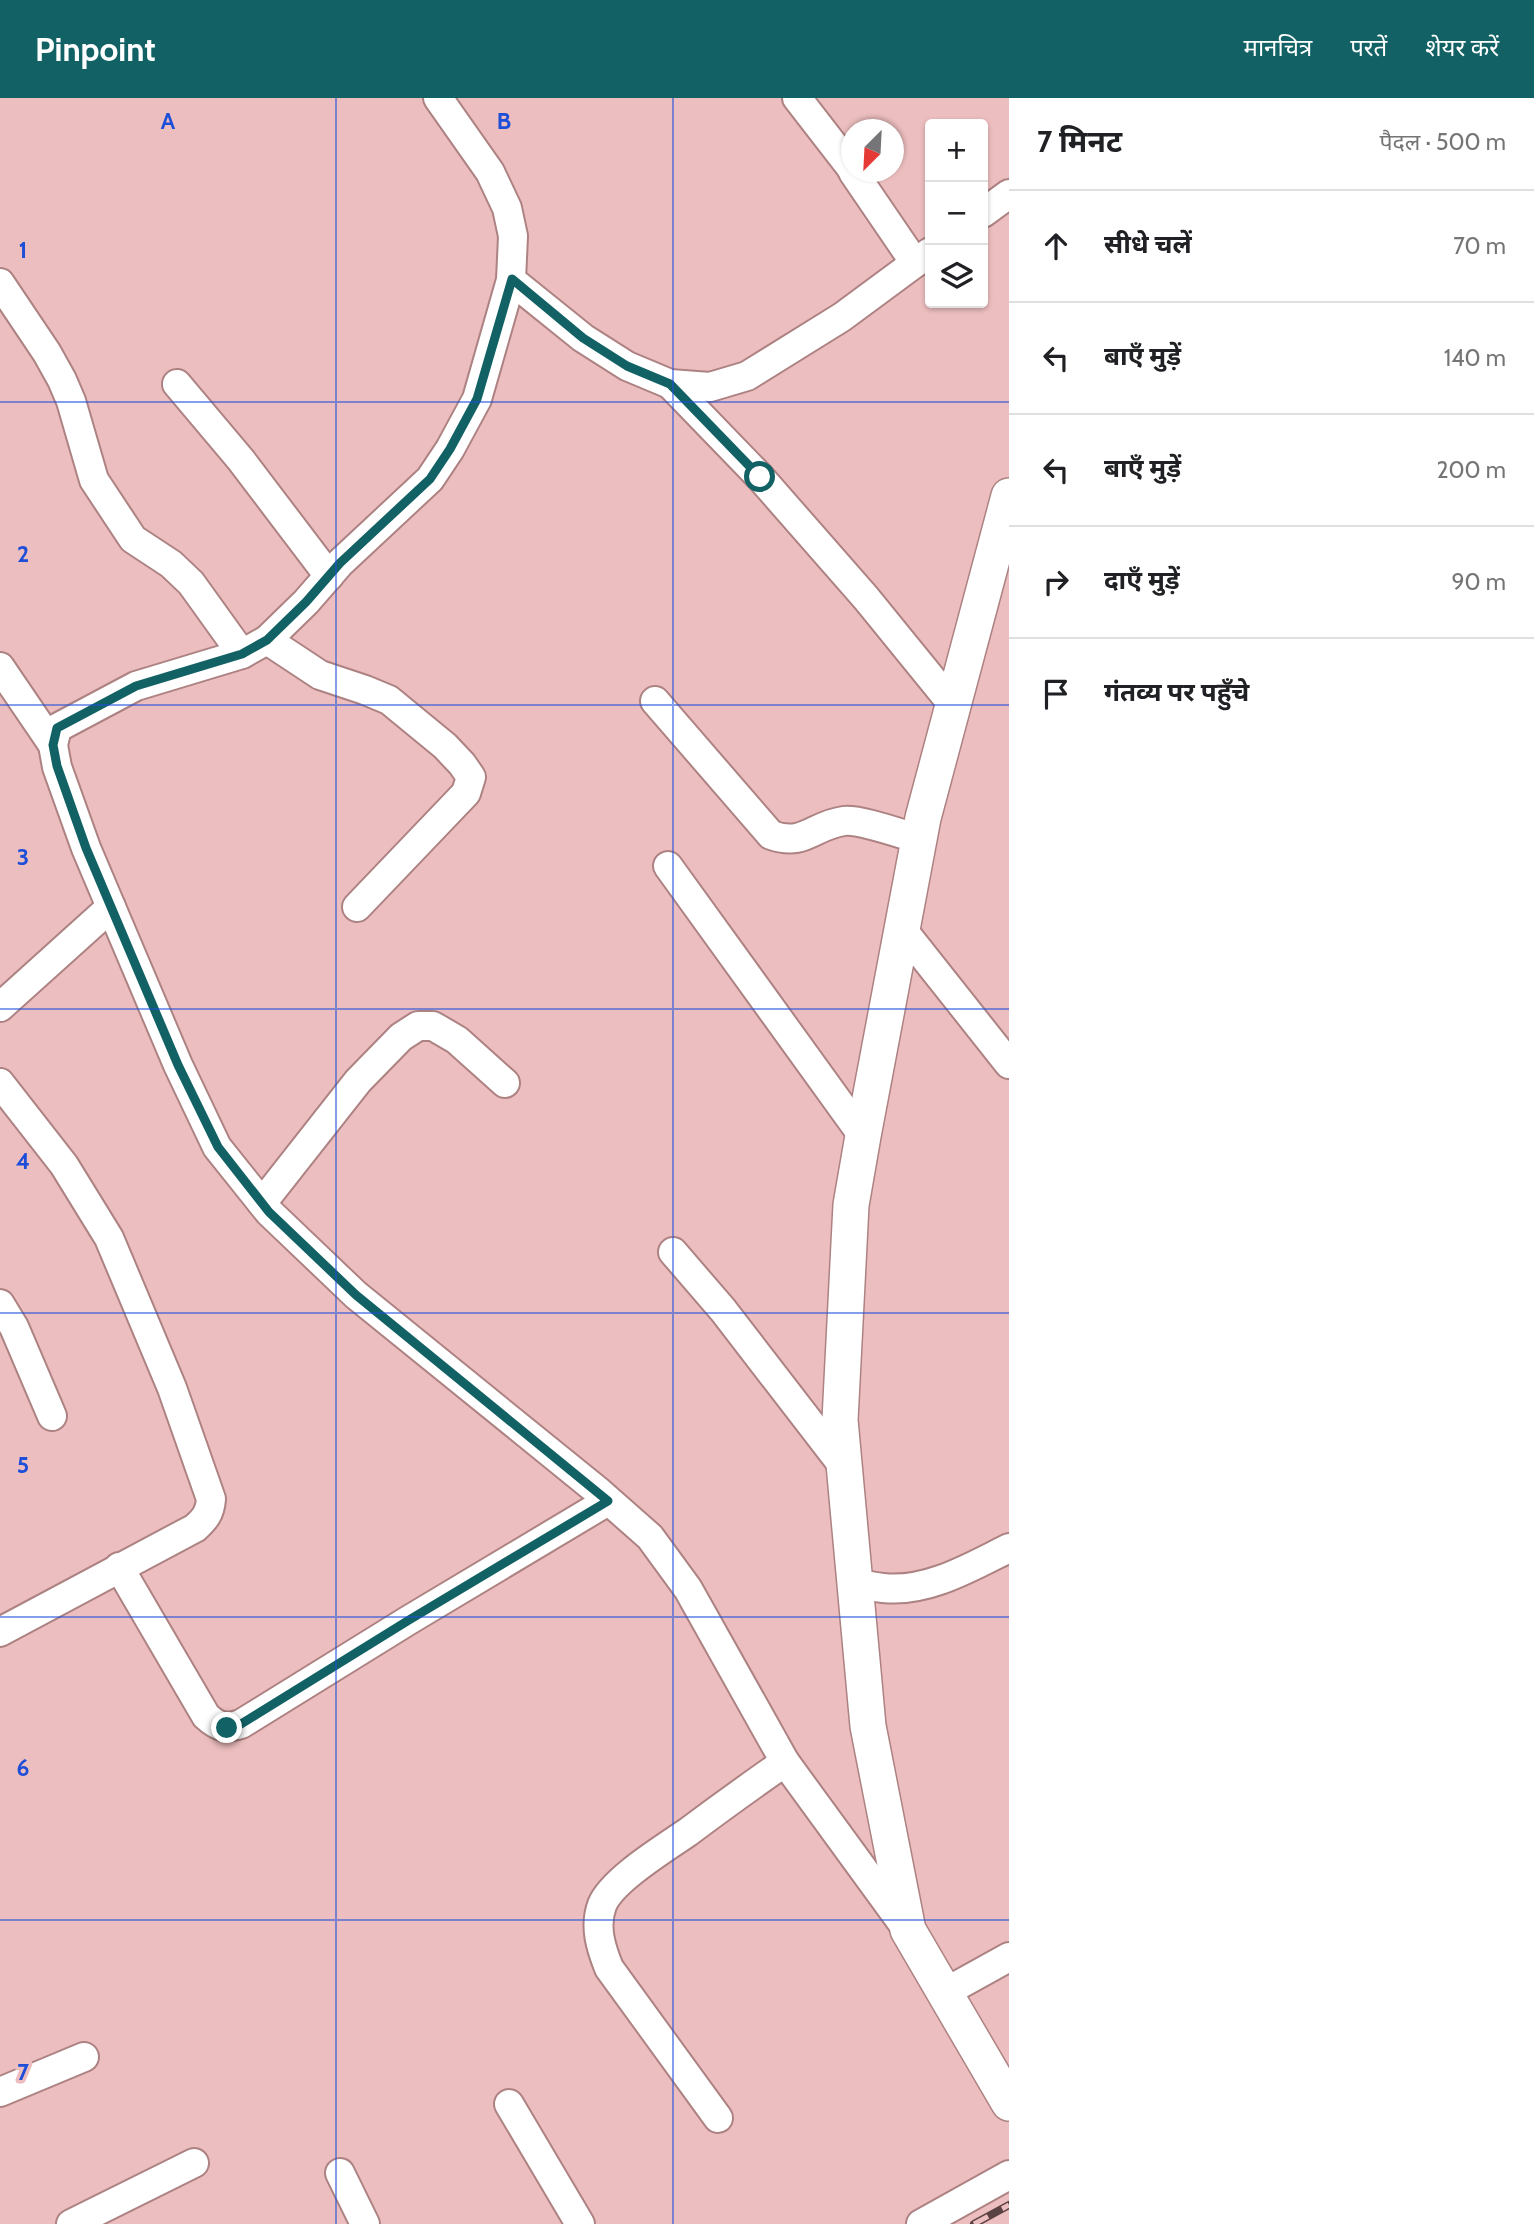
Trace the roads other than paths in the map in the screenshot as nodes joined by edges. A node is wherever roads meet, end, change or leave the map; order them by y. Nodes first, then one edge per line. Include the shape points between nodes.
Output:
1 (438, 98) edge
2 (797, 98) edge
3 (841, 155) edge
4 (863, 182) edge
5 (1009, 194) edge
6 (988, 209) edge
7 (923, 257) edge
8 (512, 279) junction
9 (0, 283) edge
10 (177, 384) dead end
11 (670, 384) junction
12 (1009, 495) edge
13 (329, 576) junction
14 (267, 640) junction
15 (242, 654) junction
16 (2, 676) edge
17 (655, 701) dead end
18 (953, 705) junction
19 (53, 745) junction
20 (919, 839) junction
21 (668, 866) dead end
22 (111, 907) junction
23 (357, 907) dead end
24 (902, 929) junction
25 (0, 1007) edge
26 (1009, 1064) edge
27 (0, 1083) edge
28 (505, 1083) dead end
29 (863, 1136) junction
30 (262, 1203) junction
31 (673, 1252) dead end
32 (0, 1304) edge
33 (52, 1416) dead end
34 (844, 1467) junction
35 (608, 1501) junction
36 (1009, 1548) edge
37 (119, 1567) junction
38 (855, 1583) junction
39 (0, 1632) edge
40 (785, 1762) junction
41 (908, 1930) junction
42 (1009, 1958) edge
43 (944, 1993) junction
44 (85, 2057) dead end
45 (0, 2092) edge
46 (509, 2104) dead end
47 (1009, 2104) edge
48 (718, 2118) dead end
49 (194, 2163) dead end
50 (340, 2173) dead end
51 (1009, 2175) edge
52 (71, 2224) edge
53 (365, 2224) edge
54 (580, 2224) edge
55 (921, 2224) edge

1 - 8 street via 490,172 507,208 513,236
2 - 3 street
4 - 7 street
5 - 6 street
7 - 11 street via 842,317 747,376 710,387
8 - 11 street via 583,338 627,366
8 - 13 street via 477,399 450,449 430,479
9 - 15 street via 62,380 94,480 133,539 191,583
10 - 13 street
11 - 18 street via 760,477
12 - 18 street
13 - 14 street
14 - 15 street
14 - 23 street via 320,675 389,700 445,746 471,777 466,793
15 - 19 street via 136,686 57,728
16 - 19 street
17 - 20 street via 771,835 785,840 802,838 846,820
18 - 20 street
19 - 22 street via 86,848
20 - 24 street
21 - 29 street
22 - 25 street
22 - 30 street via 218,1147
24 - 26 street
24 - 29 street
27 - 37 street via 64,1165 109,1238 172,1388 211,1499 210,1510 195,1528
28 - 30 street via 457,1040 433,1026 418,1027 401,1037 358,1081
29 - 34 street via 851,1205 840,1420
30 - 35 street via 356,1295
31 - 34 street
32 - 33 street
34 - 38 street
35 - 37 street via 241,1724 227,1728 206,1716
35 - 40 street via 650,1537 688,1589
36 - 38 street via 957,1574 922,1585 884,1589
37 - 39 street
38 - 41 street via 868,1726
40 - 41 street
40 - 48 street via 632,1872 602,1905 599,1943 609,1968
41 - 43 street
42 - 43 street
43 - 47 street
44 - 45 street
46 - 54 street
49 - 52 street
50 - 53 street
51 - 55 street

